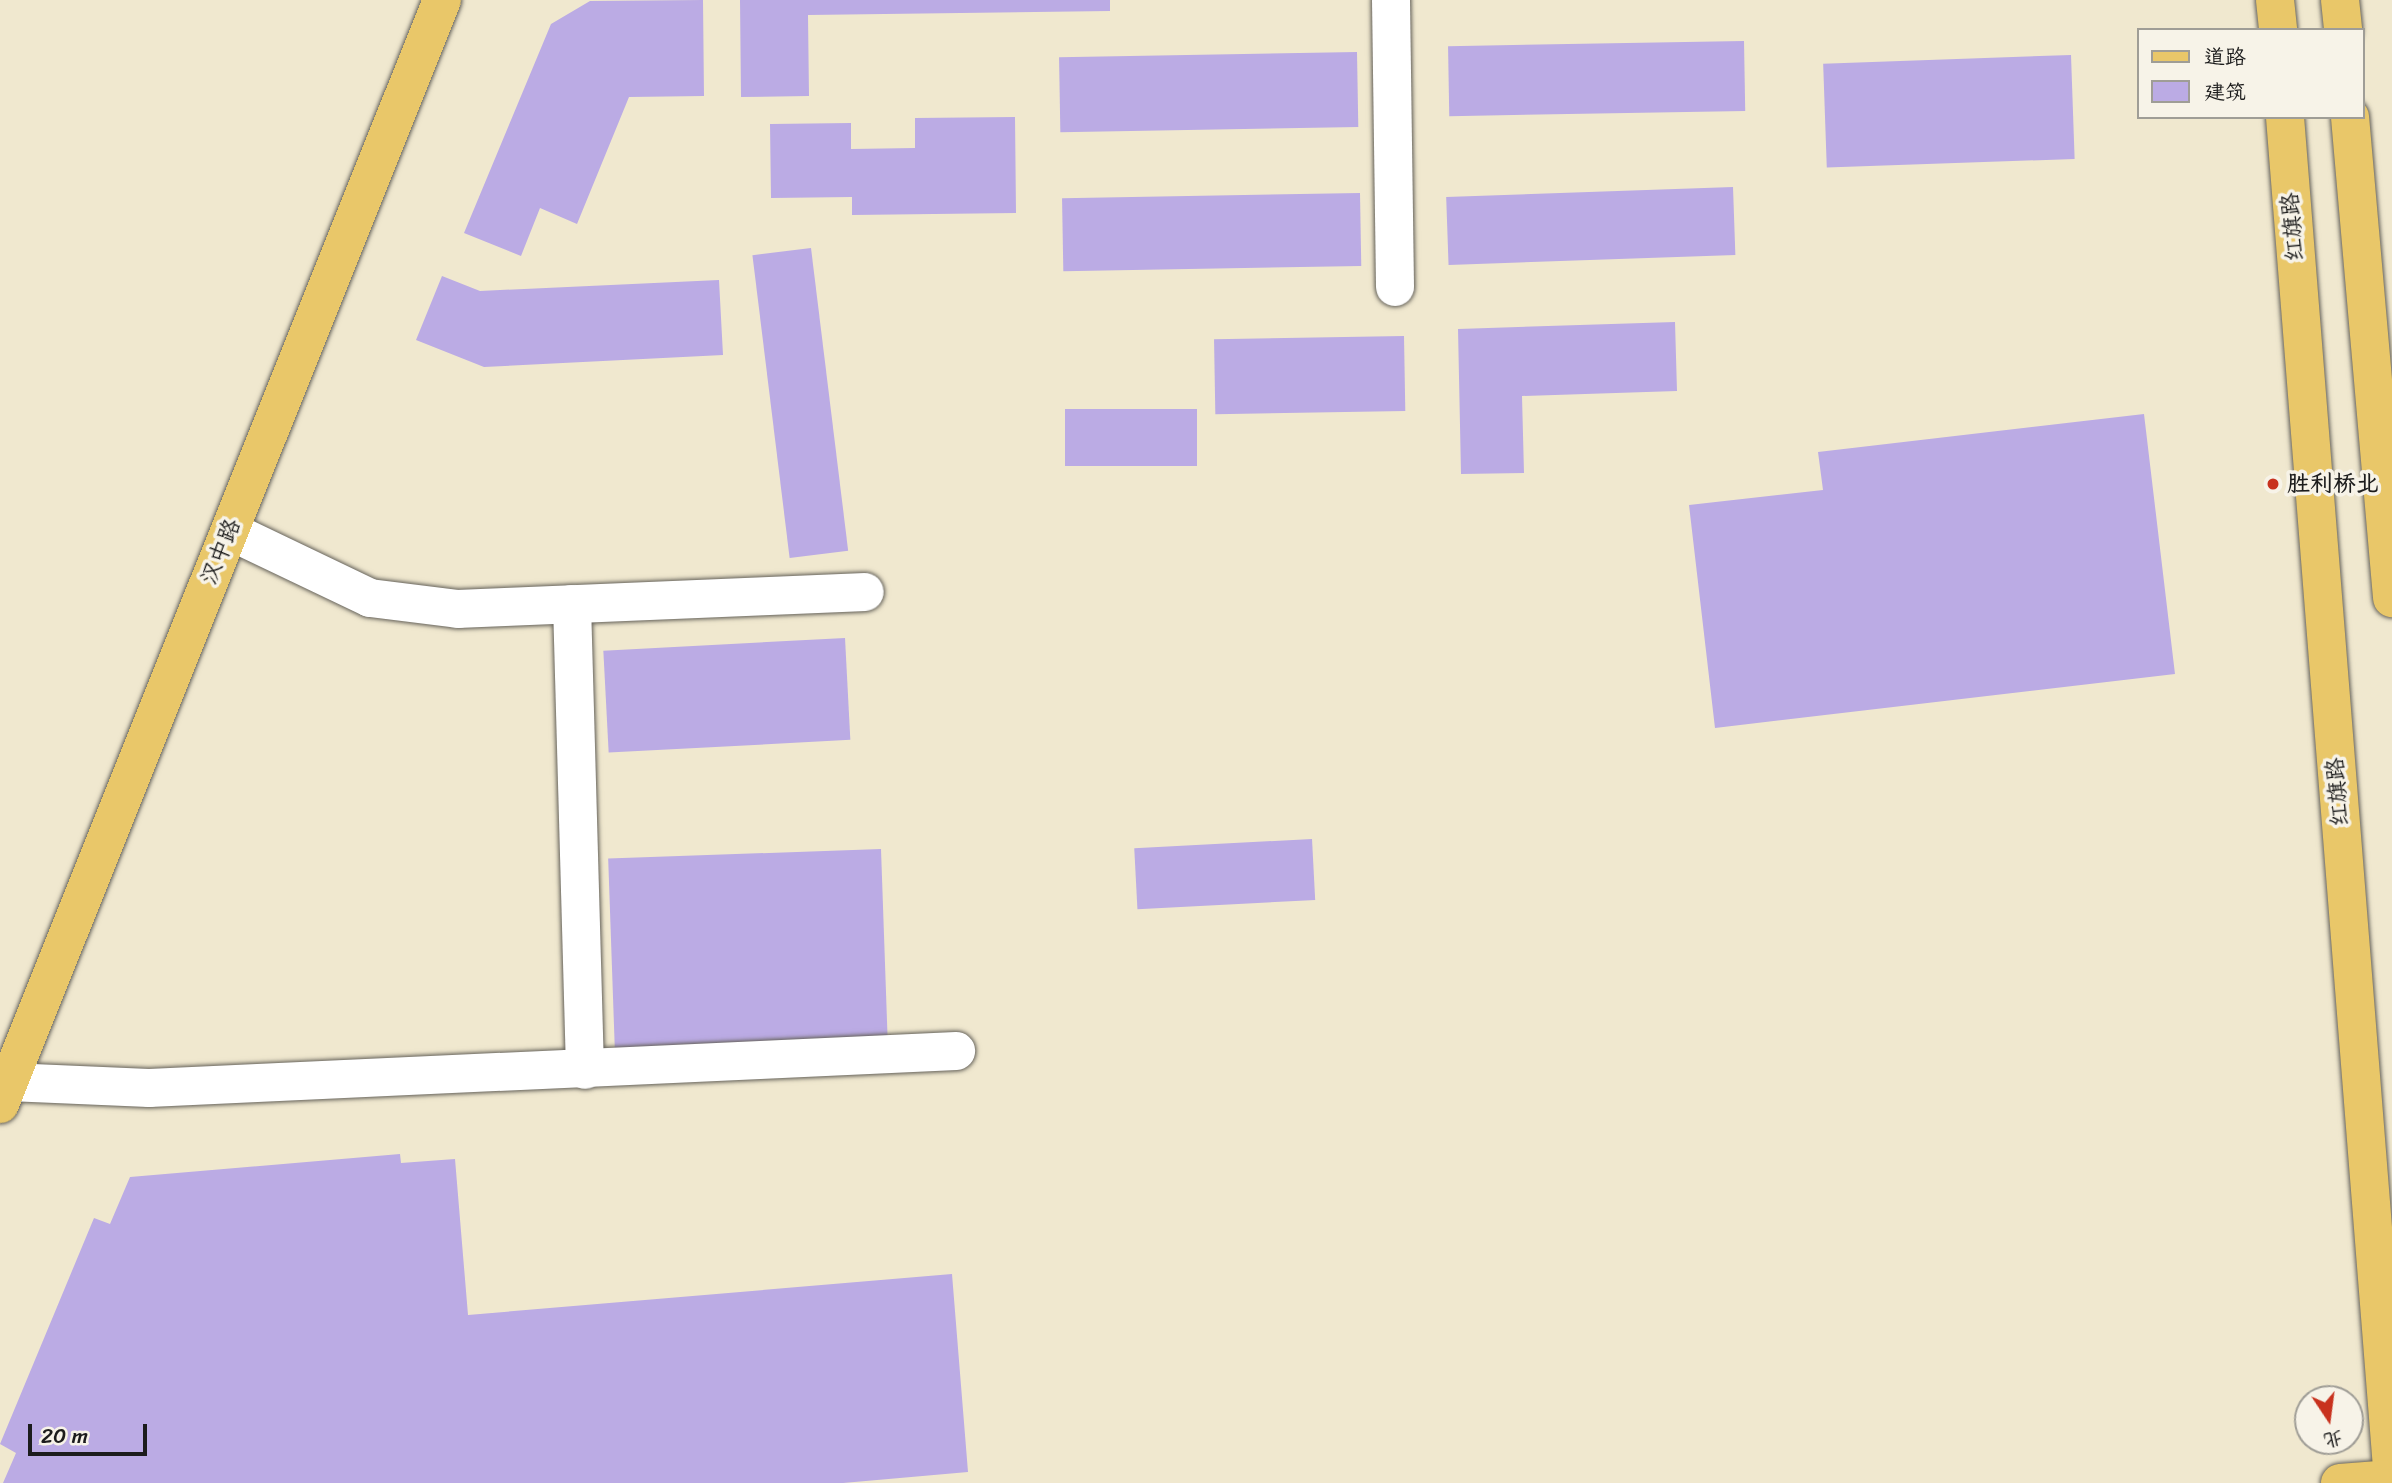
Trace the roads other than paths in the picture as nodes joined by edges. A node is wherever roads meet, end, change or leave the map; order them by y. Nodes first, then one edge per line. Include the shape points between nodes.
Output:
1 (442, 0) edge
2 (1391, 0) edge
3 (2276, 0) edge
4 (2340, 0) edge
5 (2278, 28) edge
6 (2343, 28) edge
7 (2285, 119) edge
8 (2350, 119) edge
9 (1395, 286) dead end
10 (230, 531) junction
11 (865, 592) dead end
12 (2392, 598) edge
13 (572, 604) junction
14 (956, 1051) dead end
15 (585, 1070) junction
16 (4, 1093) edge
17 (2392, 1467) edge
18 (2392, 1479) edge
19 (2340, 1483) edge

1 - 10 main road, 汉中路
2 - 9 street
3 - 5 main road
4 - 6 main road
7 - 17 main road, 红旗路
8 - 12 main road
10 - 13 street via 370,598 458,609
10 - 16 main road, 汉中路
11 - 13 street
13 - 15 street
14 - 15 street
15 - 16 street
18 - 19 main road

